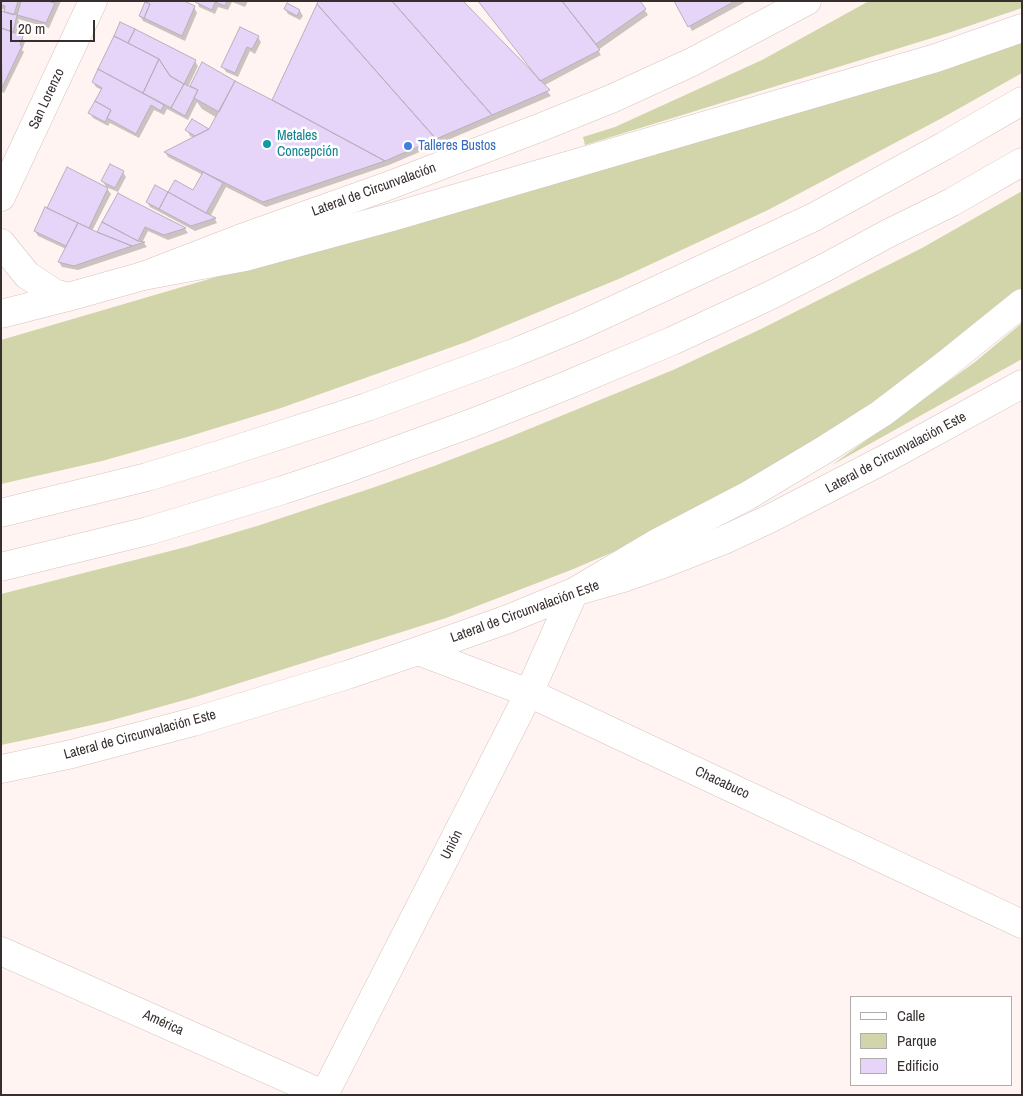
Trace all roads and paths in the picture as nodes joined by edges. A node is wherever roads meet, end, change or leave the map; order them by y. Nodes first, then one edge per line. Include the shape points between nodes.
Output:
1 (92, 1) edge
2 (807, 1) edge
3 (1022, 28) edge
4 (1022, 102) edge
5 (1022, 162) edge
6 (1, 197) edge
7 (1, 243) edge
8 (142, 276) junction
9 (68, 298) junction
10 (1022, 304) edge
11 (1, 314) edge
12 (1022, 384) edge
13 (1, 513) edge
14 (1, 567) edge
15 (574, 592) junction
16 (418, 651) junction
17 (529, 693) junction
18 (1, 769) edge
19 (1022, 924) edge
20 (1, 951) edge
21 (325, 1095) edge

1 - 6 main road, San Lorenzo
2 - 8 main road, Lateral de Circunvalación via 692,62 548,125
3 - 8 main road via 936,58 392,217 244,257
4 - 13 main road via 814,217 516,352 367,407 222,454
5 - 14 main road via 952,202 769,296 565,386 283,490 148,531
7 - 9 main road via 27,275
8 - 9 main road, Lateral de Circunvalación
9 - 11 main road, Lateral de Circunvalación
10 - 15 main road via 906,395 841,440
12 - 15 main road, Lateral de Circunvalación Este via 772,518 663,564
15 - 16 main road, Lateral de Circunvalación Este
15 - 17 main road, Unión
16 - 17 main road, Chacabuco
16 - 18 main road, Lateral de Circunvalación Este via 193,722
17 - 19 main road, Chacabuco
17 - 21 main road, Unión
20 - 21 main road, América

